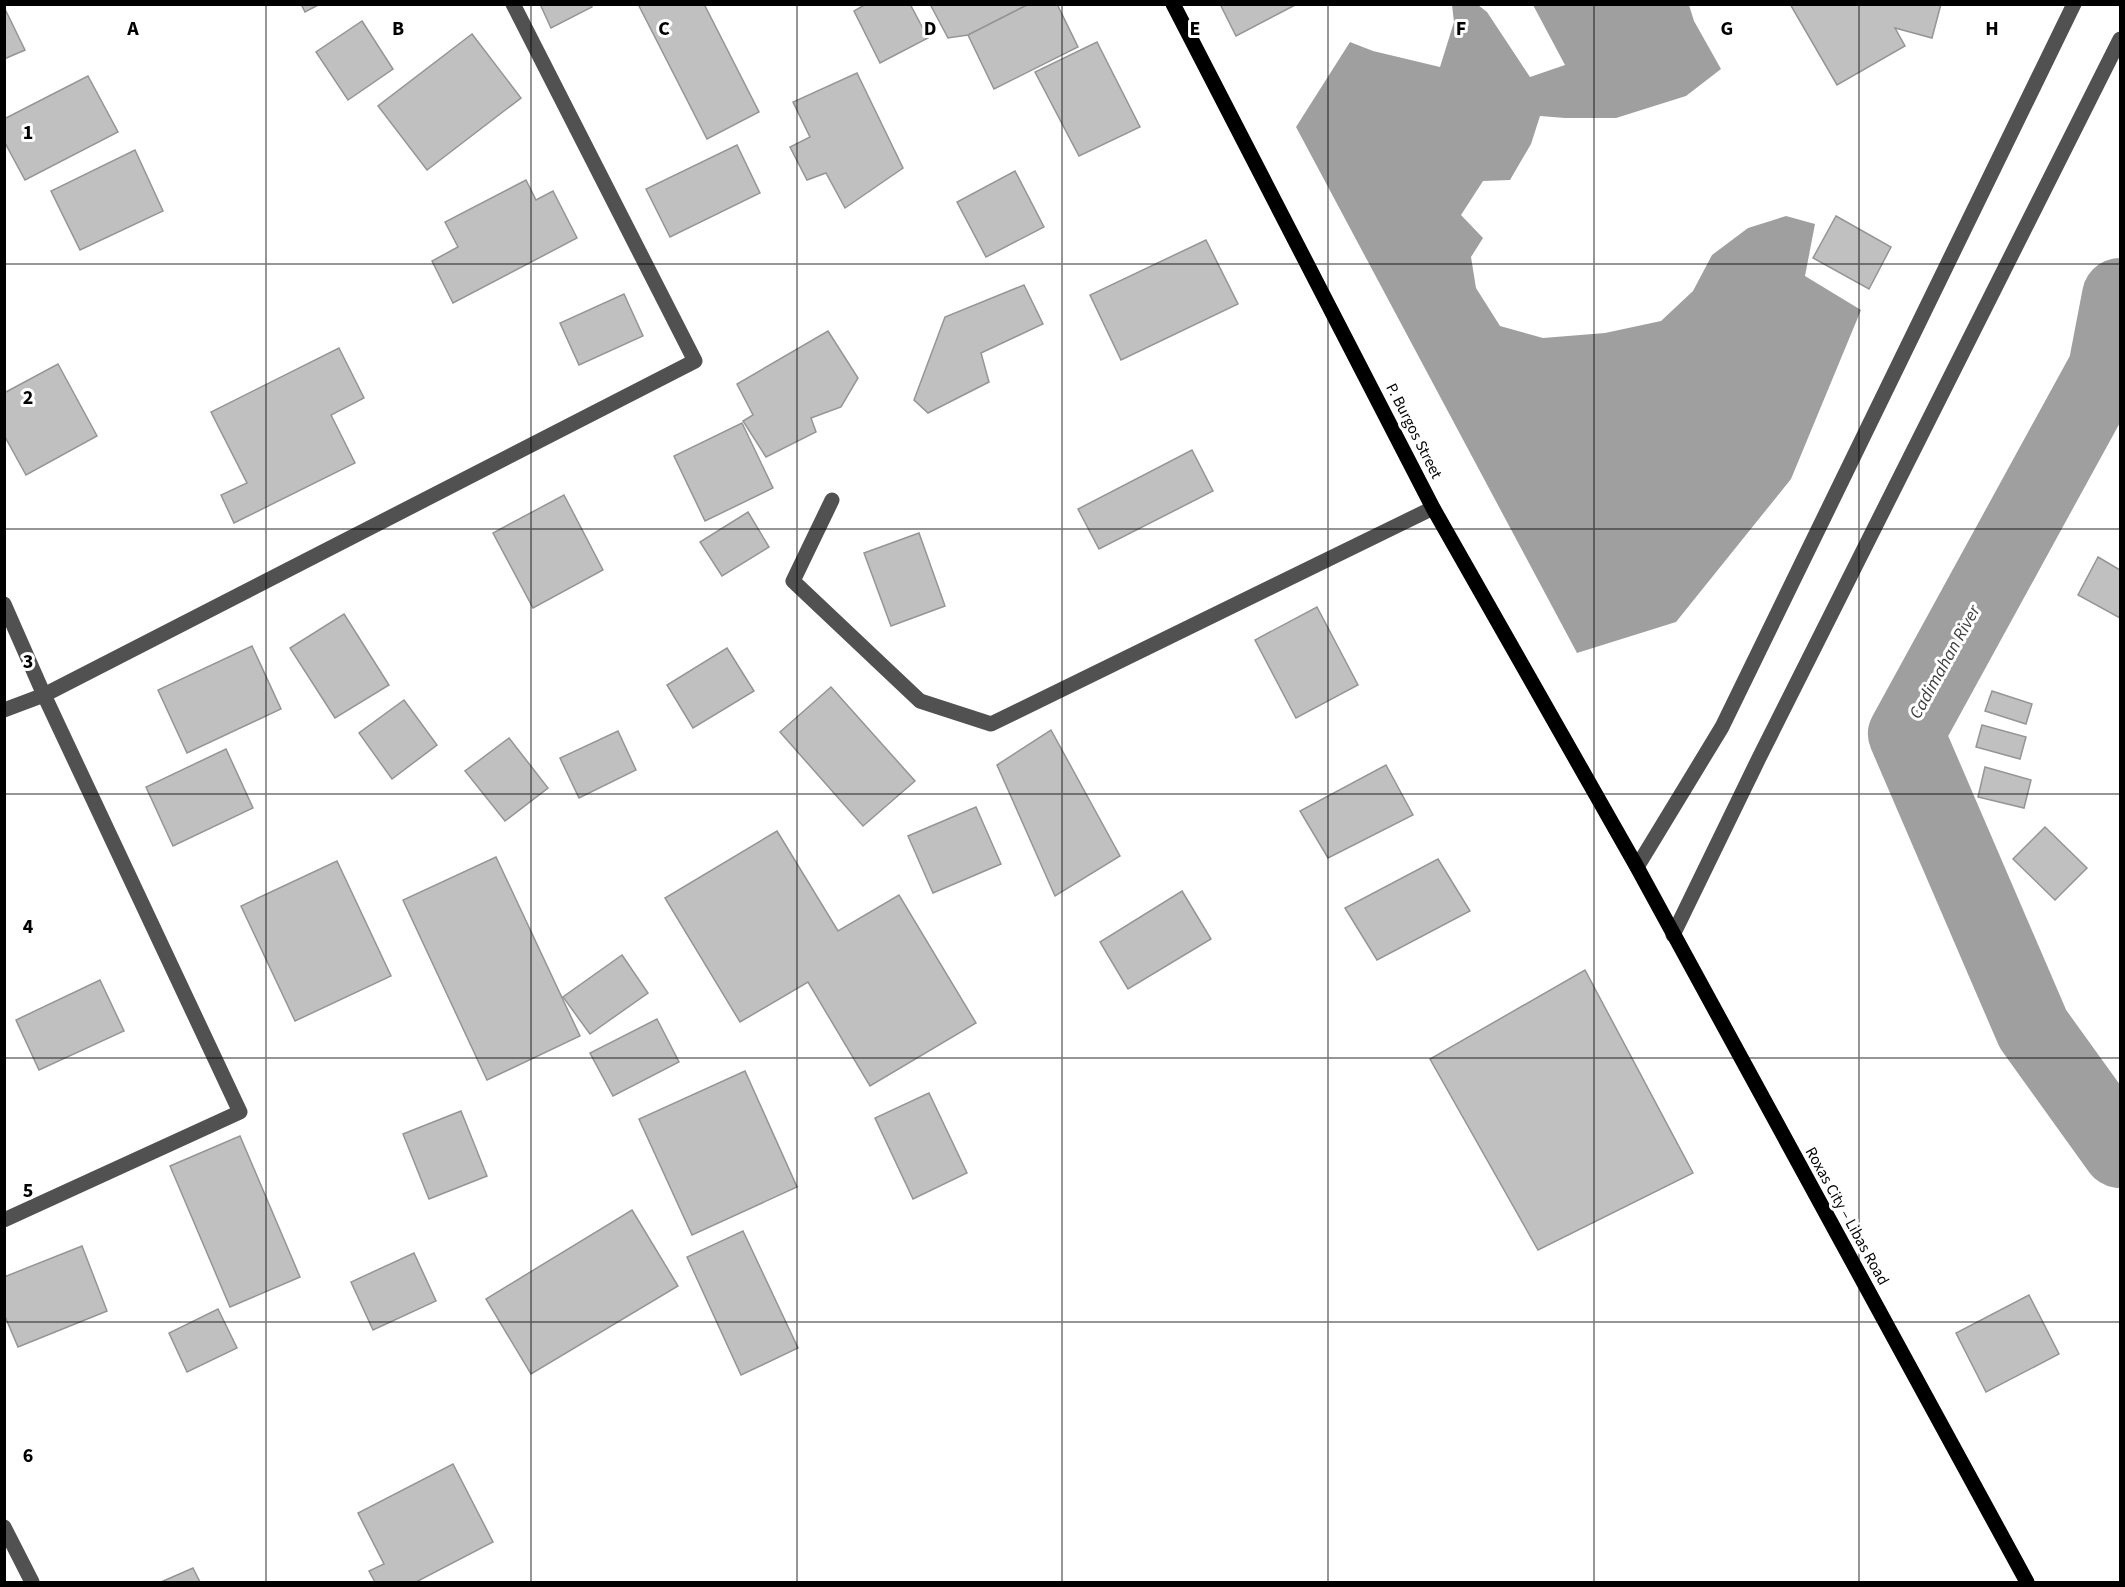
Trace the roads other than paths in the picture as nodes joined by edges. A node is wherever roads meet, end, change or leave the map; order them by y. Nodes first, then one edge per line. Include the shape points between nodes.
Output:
1 (513, 4) edge
2 (1173, 4) edge
3 (2074, 4) edge
4 (2121, 39) edge
5 (832, 500) dead end
6 (1434, 508) junction
7 (4, 604) edge
8 (44, 695) junction
9 (4, 710) edge
10 (1636, 867) junction
11 (1673, 935) junction
12 (4, 1220) edge
13 (4, 1527) edge
14 (32, 1582) edge
15 (2027, 1582) edge

1 - 8 street via 695,361
2 - 6 main road, P. Burgos Street
3 - 10 street via 1722,727
4 - 11 street
5 - 6 street via 793,581 920,701 991,724
6 - 10 main road, P. Burgos Street
7 - 8 street
8 - 9 street
8 - 12 street via 240,1112
10 - 11 main road, Roxas City – Libas Road
11 - 15 main road, Roxas City – Libas Road
13 - 14 street

